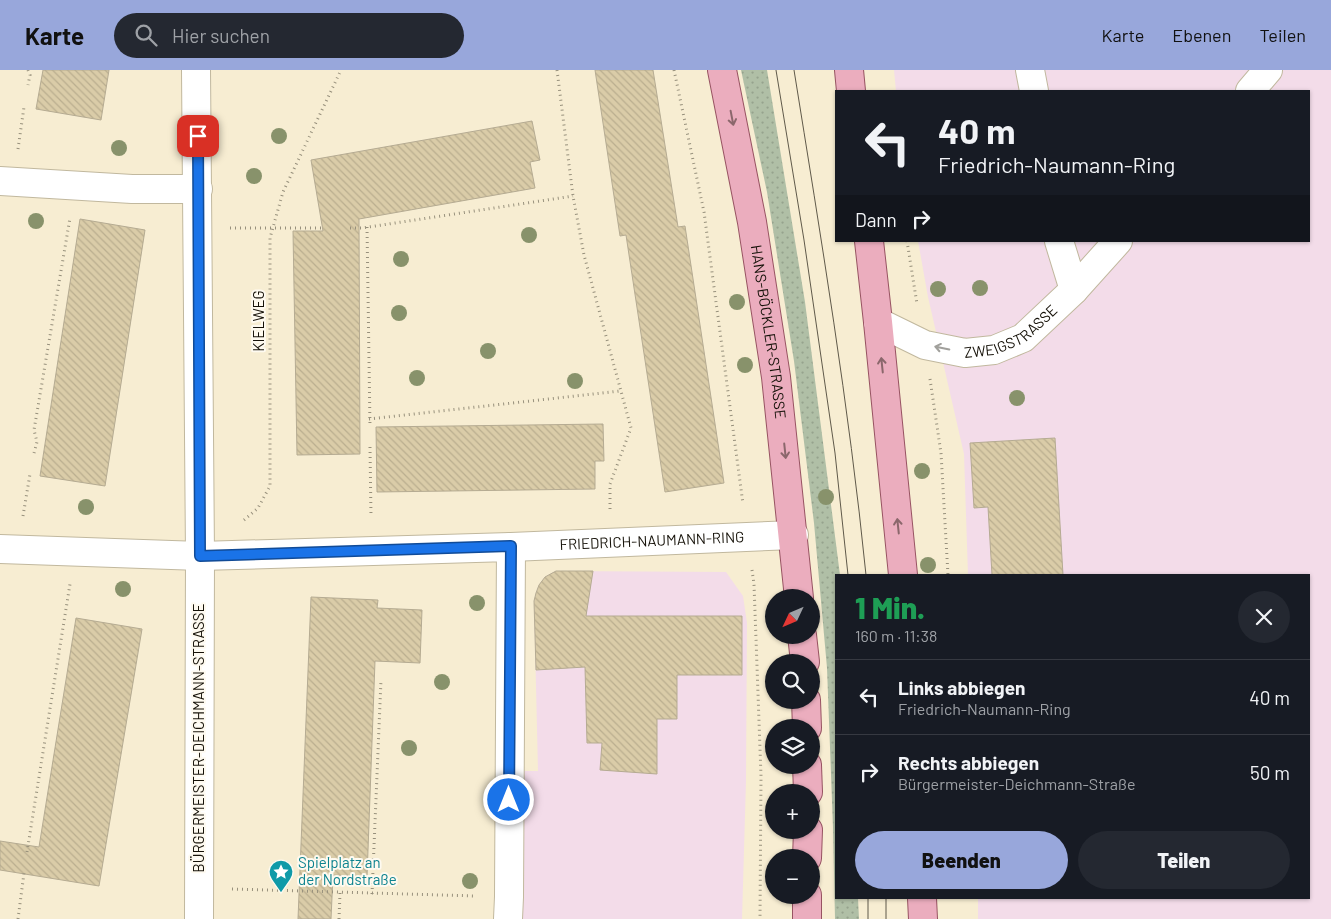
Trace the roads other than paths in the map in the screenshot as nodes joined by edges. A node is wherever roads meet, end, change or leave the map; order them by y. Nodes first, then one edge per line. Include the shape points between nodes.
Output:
1 (196, 70) edge
2 (722, 70) edge
3 (849, 70) edge
4 (1030, 70) edge
5 (1268, 70) edge
6 (851, 90) edge
7 (1034, 90) edge
8 (1251, 90) edge
9 (7, 181) edge
10 (198, 189) junction
11 (869, 242) edge
12 (1059, 242) edge
13 (1117, 242) edge
14 (1074, 290) junction
15 (878, 322) junction
16 (794, 535) junction
17 (511, 546) junction
18 (8, 549) edge
19 (200, 556) junction
20 (903, 574) edge
21 (799, 589) edge
22 (922, 899) edge
23 (807, 904) edge
24 (508, 908) edge
25 (198, 919) edge
26 (807, 919) edge
27 (922, 919) edge

1 - 10 street, BÜRGERMEISTER-DEICHMANN-STRASSE
2 -> 16 main road, HANS-BÖCKLER-STRASSE via 752,222 776,377
3 - 6 main road
4 - 7 street
5 - 8 street
9 - 10 street via 132,189
10 - 19 street, BÜRGERMEISTER-DEICHMANN-STRASSE
11 - 15 main road
12 - 14 street
13 - 14 street, ZWEIGSTRASSE
14 -> 15 street, ZWEIGSTRASSE via 1023,338 994,350 965,353 925,345
20 -> 15 main road
16 - 17 street, FRIEDRICH-NAUMANN-RING
16 - 21 main road, HANS-BÖCKLER-STRASSE
17 - 19 street, FRIEDRICH-NAUMANN-RING
17 - 24 street
18 - 19 street
19 - 25 street, BÜRGERMEISTER-DEICHMANN-STRASSE
22 - 27 main road
23 - 26 main road

